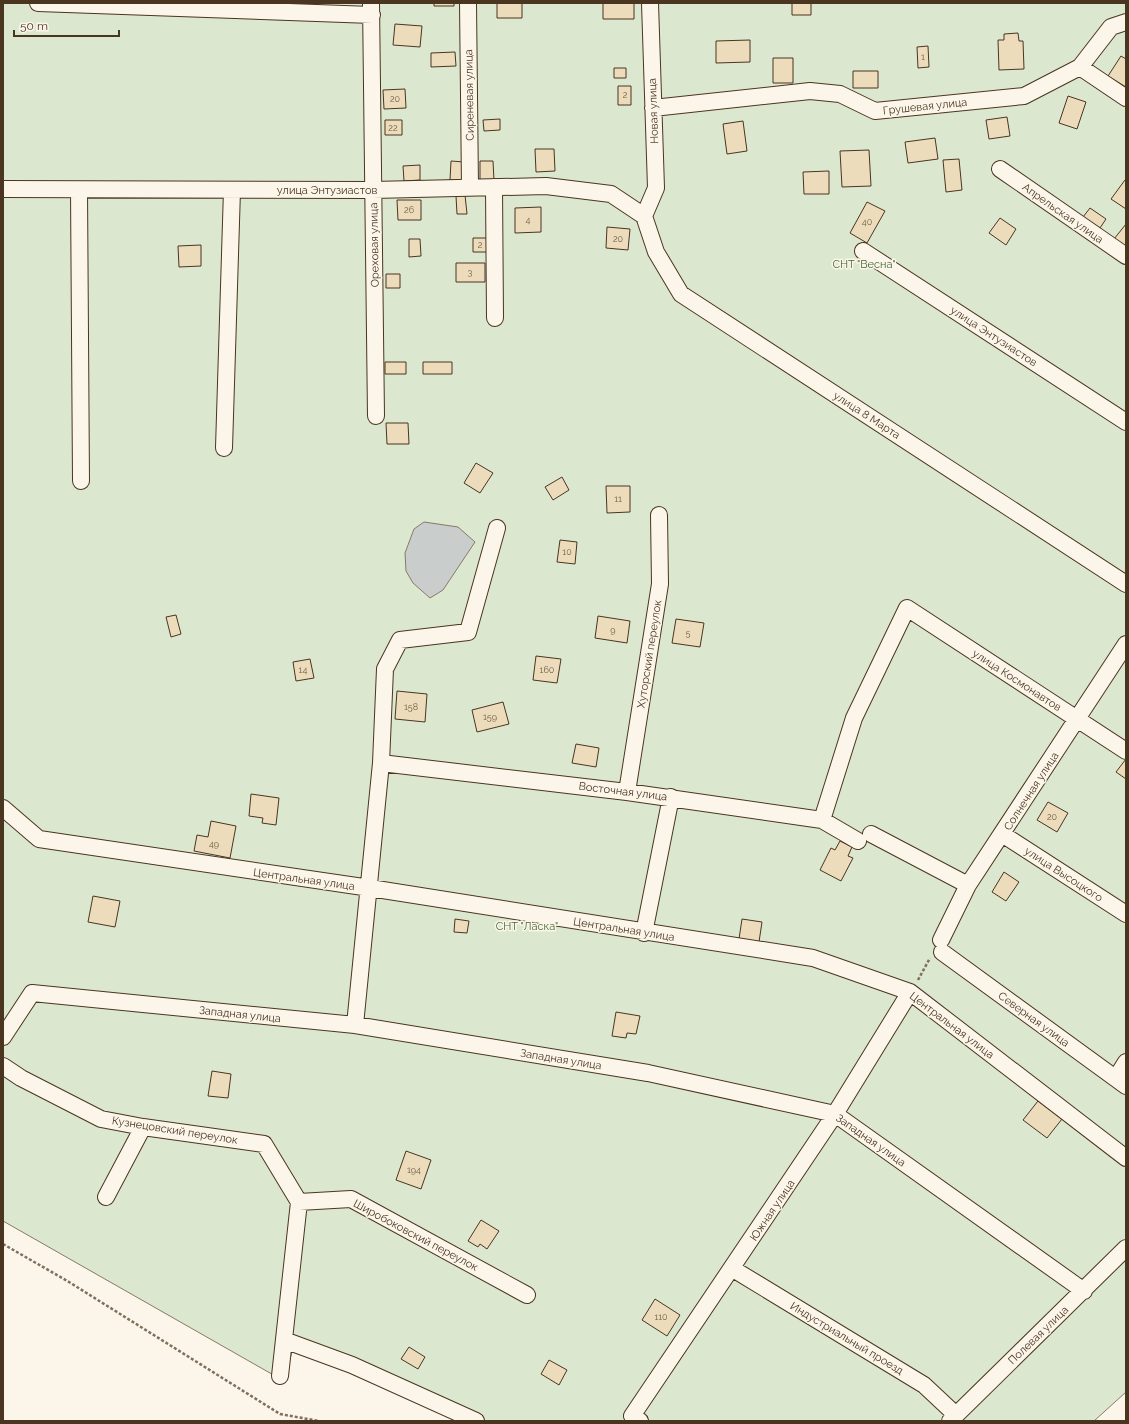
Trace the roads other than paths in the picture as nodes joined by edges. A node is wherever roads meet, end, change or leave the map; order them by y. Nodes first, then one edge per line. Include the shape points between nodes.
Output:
1 (38, 3) edge
2 (468, 3) edge
3 (650, 3) edge
4 (372, 9) edge
5 (1126, 22) edge
6 (1080, 67) junction
7 (1126, 98) edge
8 (653, 108) junction
9 (1000, 169) dead end
10 (494, 187) junction
11 (470, 188) junction
12 (3, 189) edge
13 (78, 190) junction
14 (232, 190) junction
15 (374, 190) junction
16 (644, 216) junction
17 (863, 251) dead end
18 (1126, 256) edge
19 (495, 318) dead end
20 (376, 416) dead end
21 (1126, 422) edge
22 (224, 448) dead end
23 (81, 482) dead end
24 (659, 515) dead end
25 (498, 528) dead end
26 (1126, 584) edge
27 (1126, 644) edge
28 (1077, 719) junction
29 (1126, 751) edge
30 (381, 763) junction
31 (627, 792) junction
32 (671, 797) junction
33 (3, 808) edge
34 (822, 820) junction
35 (1002, 834) junction
36 (968, 885) junction
37 (370, 888) junction
38 (1126, 914) edge
39 (644, 933) junction
40 (941, 946) joint
41 (910, 992) junction
42 (355, 1025) junction
43 (3, 1037) edge
44 (1126, 1062) edge
45 (3, 1066) edge
46 (1121, 1082) edge
47 (835, 1114) junction
48 (142, 1127) junction
49 (1126, 1158) edge
50 (106, 1196) dead end
51 (299, 1202) junction
52 (1126, 1248) edge
53 (733, 1269) junction
54 (1084, 1291) junction
55 (527, 1295) dead end
56 (284, 1340) junction
57 (280, 1376) dead end
58 (953, 1418) edge
59 (476, 1421) edge
60 (640, 1421) edge

1 - 4 street
2 - 11 street, Сиреневая улица
3 - 8 street, Новая улица
4 - 15 street, Ореховая улица
5 - 6 street, Грушевая улица via 1112,27
6 - 7 street
6 - 8 street, Грушевая улица via 1024,96 875,112 840,94 810,91
8 - 16 street, Новая улица via 656,188
9 - 18 street, Апрельская улица
10 - 11 street, улица Энтузиастов
10 - 16 street, улица Энтузиастов via 546,186 611,194
10 - 19 street
11 - 15 street, улица Энтузиастов
12 - 13 street, улица Энтузиастов
13 - 14 street, улица Энтузиастов
13 - 23 street
14 - 15 street, улица Энтузиастов
14 - 22 street
15 - 20 street, Ореховая улица
16 - 26 street, улица 8 Марта via 656,252 680,294
17 - 21 street, улица Энтузиастов
24 - 31 street, Хуторский переулок via 660,584
25 - 30 street via 468,632 400,640 385,669
27 - 28 street, Солнечная улица
28 - 29 street, улица Космонавтов
28 - 34 street, улица Космонавтов via 907,608 854,718
28 - 35 street, Солнечная улица
30 - 31 street, Восточная улица
30 - 37 street
31 - 32 street, Восточная улица
32 - 34 street, Восточная улица
32 - 39 street
33 - 37 street, Центральная улица via 38,839
34 - 36 street, Восточная улица
35 - 36 street, Солнечная улица
35 - 38 street, улица Высоцкого
36 - 40 street, Солнечная улица
37 - 39 street, Центральная улица
37 - 42 street
39 - 41 street, Центральная улица via 813,958
40 - 46 street, Северная улица
41 - 47 street, Южная улица
41 - 49 street, Центральная улица
42 - 43 street, Западная улица via 32,993
42 - 47 street, Западная улица via 648,1073
44 - 46 street
45 - 48 street, Кузнецовский переулок via 21,1078 101,1118
47 - 53 street, Южная улица
47 - 54 street, Западная улица
48 - 50 street
48 - 51 street, Кузнецовский переулок via 264,1144
51 - 55 street, Широбоковский переулок via 351,1200
51 - 56 street
52 - 54 street, Полевая улица
53 - 58 street, Индустриальный проезд via 924,1385
53 - 60 street, Южная улица via 632,1416
54 - 58 street, Полевая улица
56 - 57 street
56 - 59 street via 352,1365

